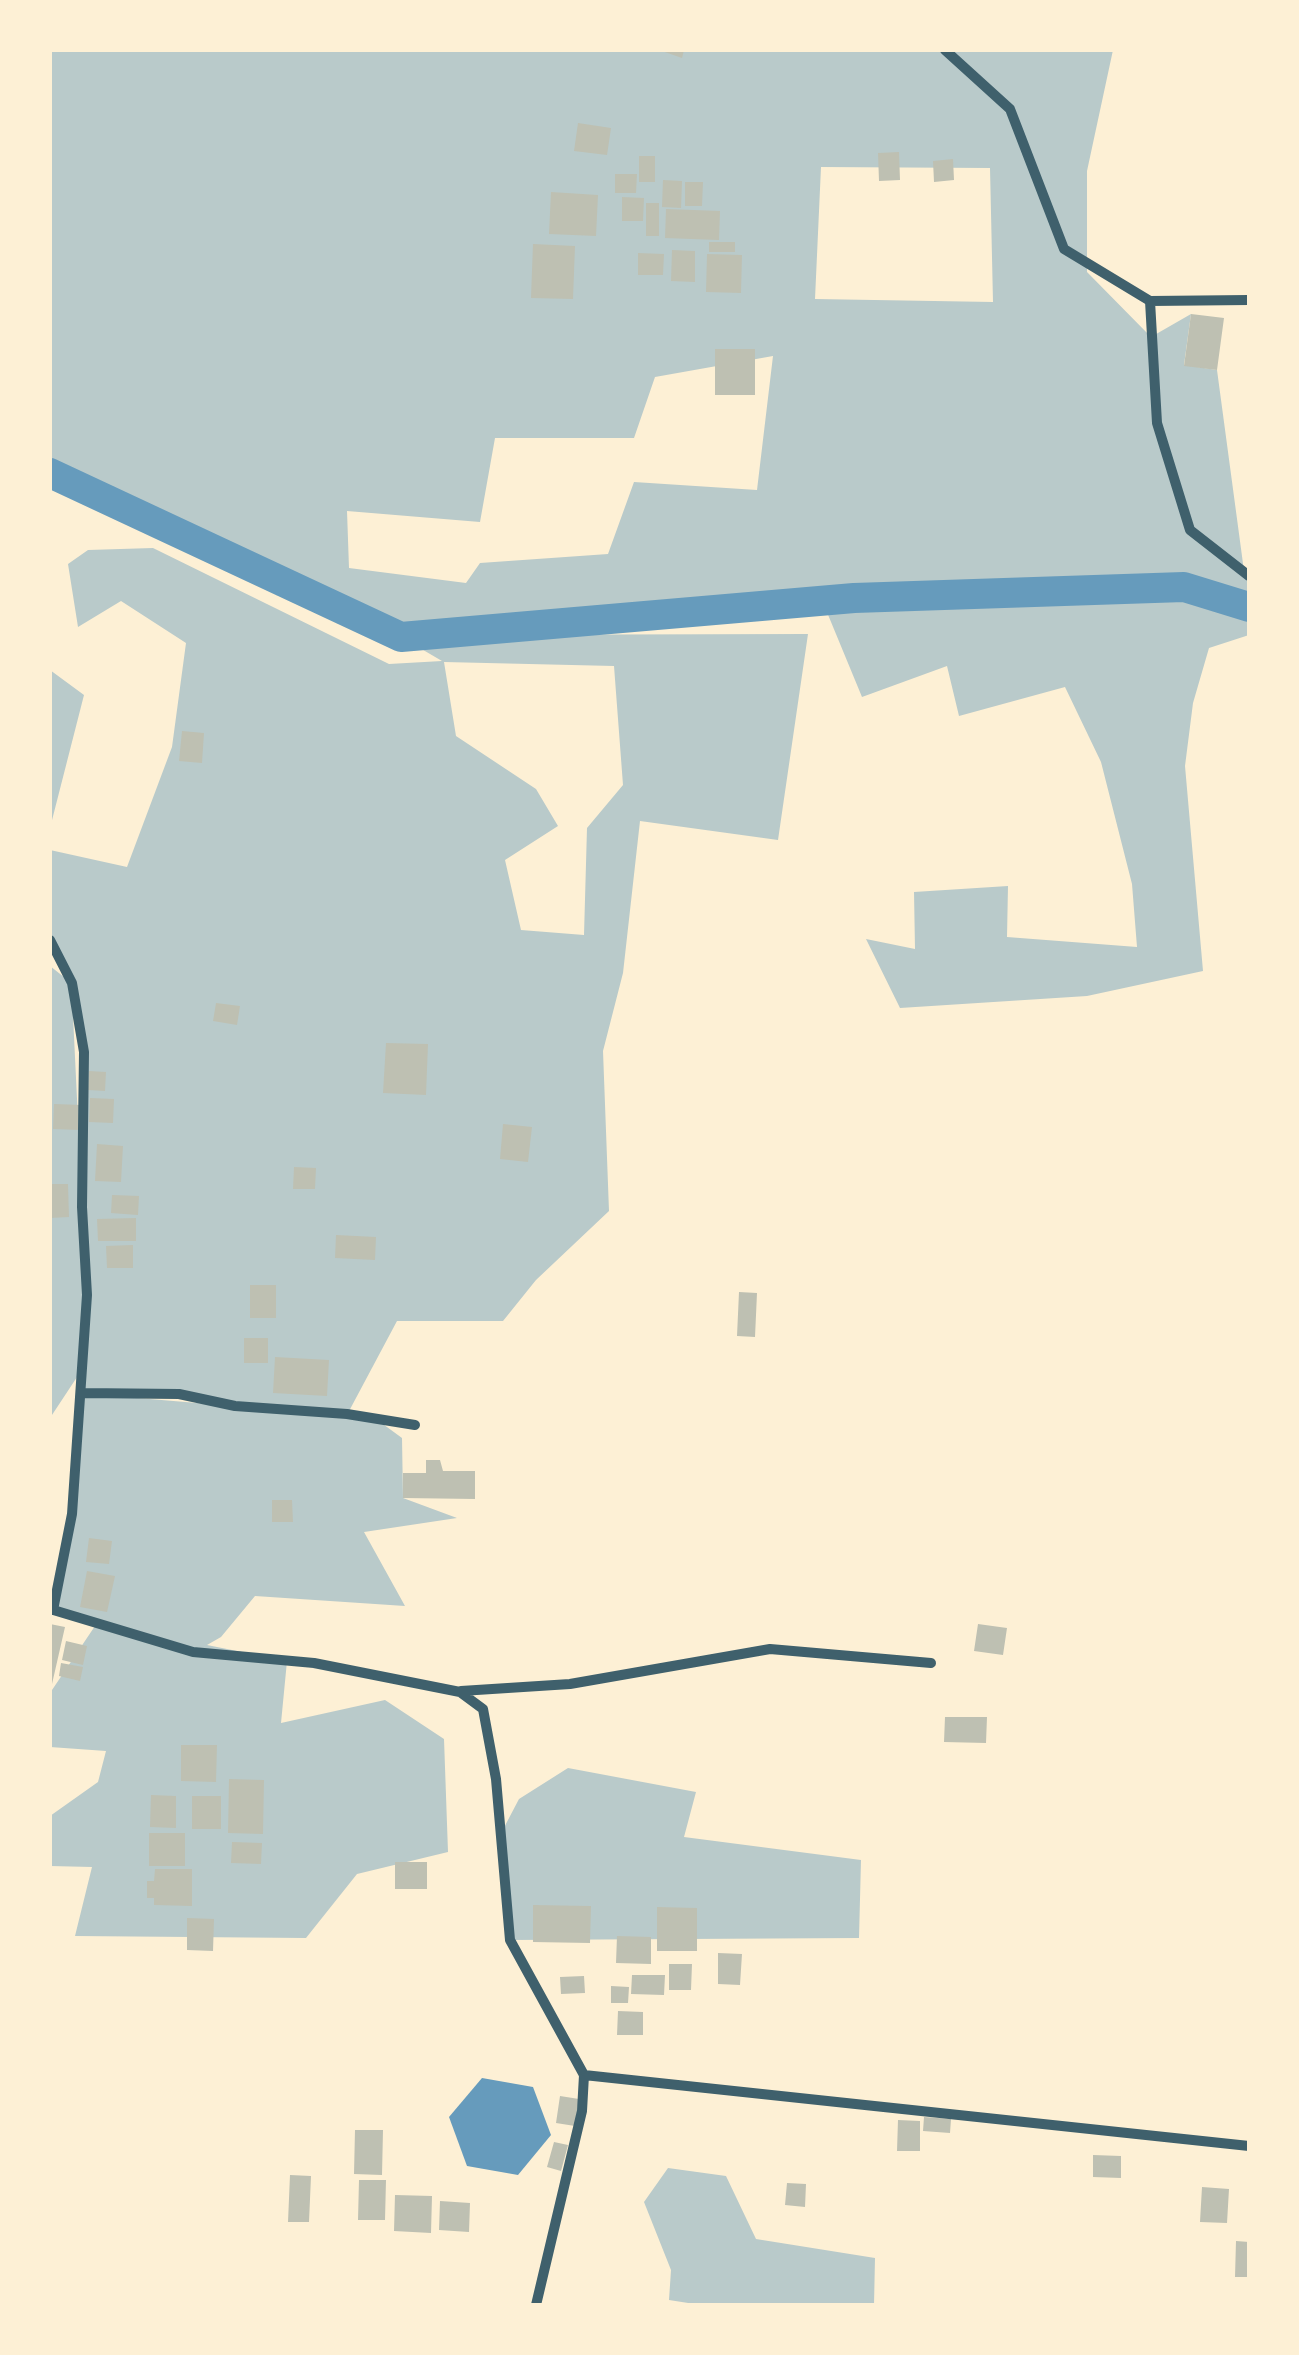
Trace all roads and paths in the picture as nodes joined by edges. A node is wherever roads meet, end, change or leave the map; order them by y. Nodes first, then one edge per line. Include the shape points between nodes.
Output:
1 (945, 50) edge
2 (1249, 300) edge
3 (1150, 302) junction
4 (1249, 576) edge
5 (50, 940) edge
6 (82, 1393) junction
7 (415, 1425) dead end
8 (51, 1610) edge
9 (931, 1662) dead end
10 (460, 1692) junction
11 (584, 2074) junction
12 (1249, 2146) edge
13 (536, 2305) edge

1 - 3 street via 1010,109 1064,250
2 - 3 street
3 - 4 street via 1157,423 1190,530
5 - 6 street via 72,983 84,1052
6 - 7 street via 178,1394
6 - 8 street via 72,1514
8 - 10 street via 193,1652 314,1663
9 - 10 street via 770,1649 570,1684
10 - 11 street via 483,1709 510,1940
11 - 12 street
11 - 13 street via 582,2111

